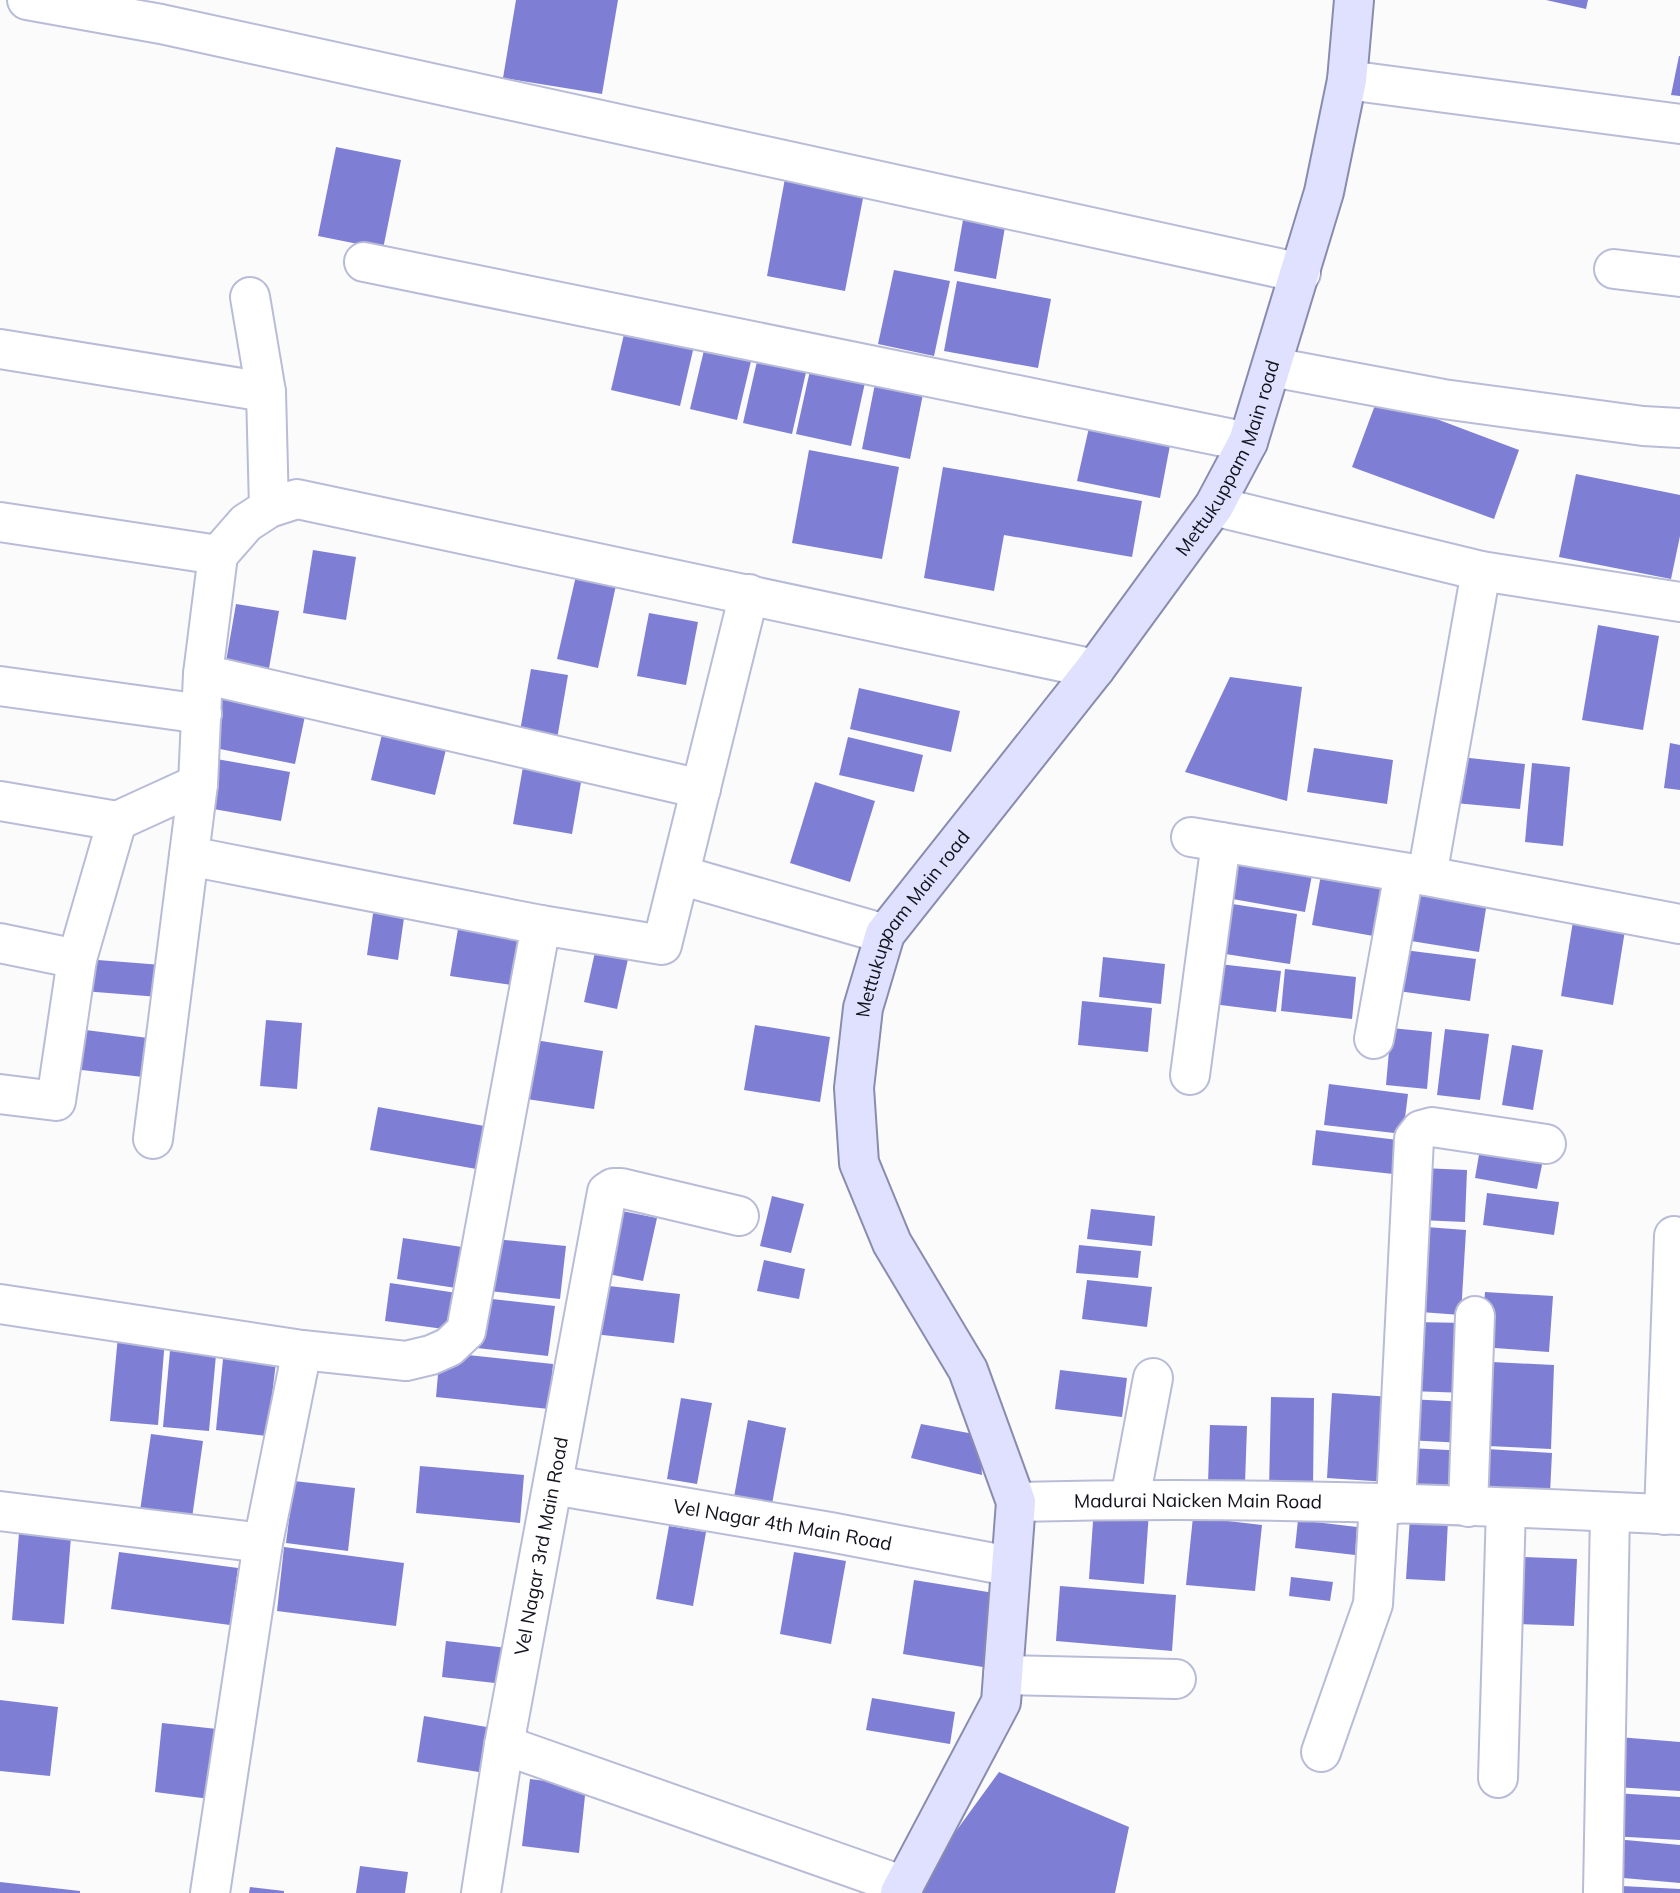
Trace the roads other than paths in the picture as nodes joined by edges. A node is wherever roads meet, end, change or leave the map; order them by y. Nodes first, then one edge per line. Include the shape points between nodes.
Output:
1 (27, 0) edge
2 (1354, 0) edge
3 (162, 12) edge
4 (1347, 80) junction
5 (1680, 124) edge
6 (364, 262) dead end
7 (1614, 269) dead end
8 (1301, 273) junction
9 (1680, 277) edge
10 (250, 298) dead end
11 (0, 349) edge
12 (1272, 367) junction
13 (266, 392) junction
14 (1680, 428) edge
15 (1248, 442) junction
16 (1214, 506) junction
17 (269, 508) junction
18 (0, 522) edge
19 (218, 555) junction
20 (1481, 571) junction
21 (749, 594) junction
22 (1680, 602) edge
23 (1095, 669) junction
24 (204, 674) junction
25 (0, 686) edge
26 (202, 715) junction
27 (198, 784) junction
28 (701, 789) junction
29 (0, 801) edge
30 (117, 821) junction
31 (189, 856) junction
32 (1415, 874) junction
33 (680, 875) junction
34 (1680, 924) edge
35 (541, 925) junction
36 (885, 934) junction
37 (0, 943) edge
38 (77, 959) junction
39 (1374, 1039) dead end
40 (1190, 1076) dead end
41 (0, 1094) edge
42 (153, 1139) dead end
43 (1546, 1144) dead end
44 (738, 1216) dead end
45 (1674, 1236) dead end
46 (0, 1304) edge
47 (1475, 1316) dead end
48 (302, 1350) junction
49 (1153, 1378) dead end
50 (553, 1485) junction
51 (1130, 1499) junction
52 (1016, 1502) junction
53 (1387, 1504) junction
54 (1468, 1507) junction
55 (1506, 1508) junction
56 (0, 1511) edge
57 (1611, 1513) junction
58 (1672, 1515) edge
59 (263, 1543) junction
60 (1009, 1566) junction
61 (1003, 1675) junction
62 (1176, 1679) dead end
63 (504, 1745) junction
64 (1321, 1752) dead end
65 (1498, 1778) dead end
66 (902, 1889) edge
67 (210, 1893) edge
68 (481, 1893) edge
69 (1603, 1893) edge

1 - 3 street
2 - 4 main road, Mettukuppam Main road
3 - 8 street
4 - 5 street
4 - 8 main road, Mettukuppam Main road
6 - 15 street
7 - 9 street
8 - 12 main road, Mettukuppam Main road
10 - 13 street
11 - 13 street
12 - 14 street via 1443,399
12 - 15 main road, Mettukuppam Main road
13 - 17 street
15 - 16 main road, Mettukuppam Main road
16 - 20 street
16 - 23 main road, Mettukuppam Main road
17 - 19 street via 246,523
17 - 21 street via 297,499
18 - 19 street
19 - 24 street
20 - 22 street
20 - 32 street
21 - 23 street
21 - 28 street
23 - 36 main road, Mettukuppam Main road
24 - 26 street
24 - 28 street
25 - 26 street
26 - 27 street
27 - 30 street
27 - 31 street
28 - 33 street
29 - 30 street
30 - 38 street
31 - 35 street
31 - 42 street
32 - 34 street
32 - 39 street
32 - 40 street via 1206,840
33 - 35 street via 662,945
33 - 36 street
35 - 48 street via 466,1331 449,1347 406,1361
36 - 52 main road, Mettukuppam Main road via 863,1008 854,1088 859,1163 892,1243 968,1370
37 - 38 street
38 - 41 street via 56,1101
43 - 53 street via 1432,1127 1421,1130 1414,1139
44 - 50 street, Vel Nagar 3rd Main Road via 621,1188 607,1192
45 - 58 street
46 - 48 street
47 - 54 street
48 - 59 street
49 - 51 street
50 - 60 street, Vel Nagar 4th Main Road
50 - 63 street, Vel Nagar 3rd Main Road
51 - 52 street, Madurai Naicken Main Road
51 - 53 street, Madurai Naicken Main Road
52 - 60 main road, Mettukuppam Main road
53 - 54 street, Madurai Naicken Main Road
53 - 64 street via 1373,1604
54 - 55 street, Madurai Naicken Main Road
55 - 57 street, Madurai Naicken Main Road
55 - 65 street
56 - 59 street
57 - 58 street, Madurai Naicken Main Road
57 - 69 street
59 - 67 street
60 - 61 main road, Mettukuppam Main road
61 - 62 street
61 - 66 main road, Mettukuppam Main road via 1001,1702
63 - 66 street
63 - 68 street, Vel Nagar 3rd Main Road

